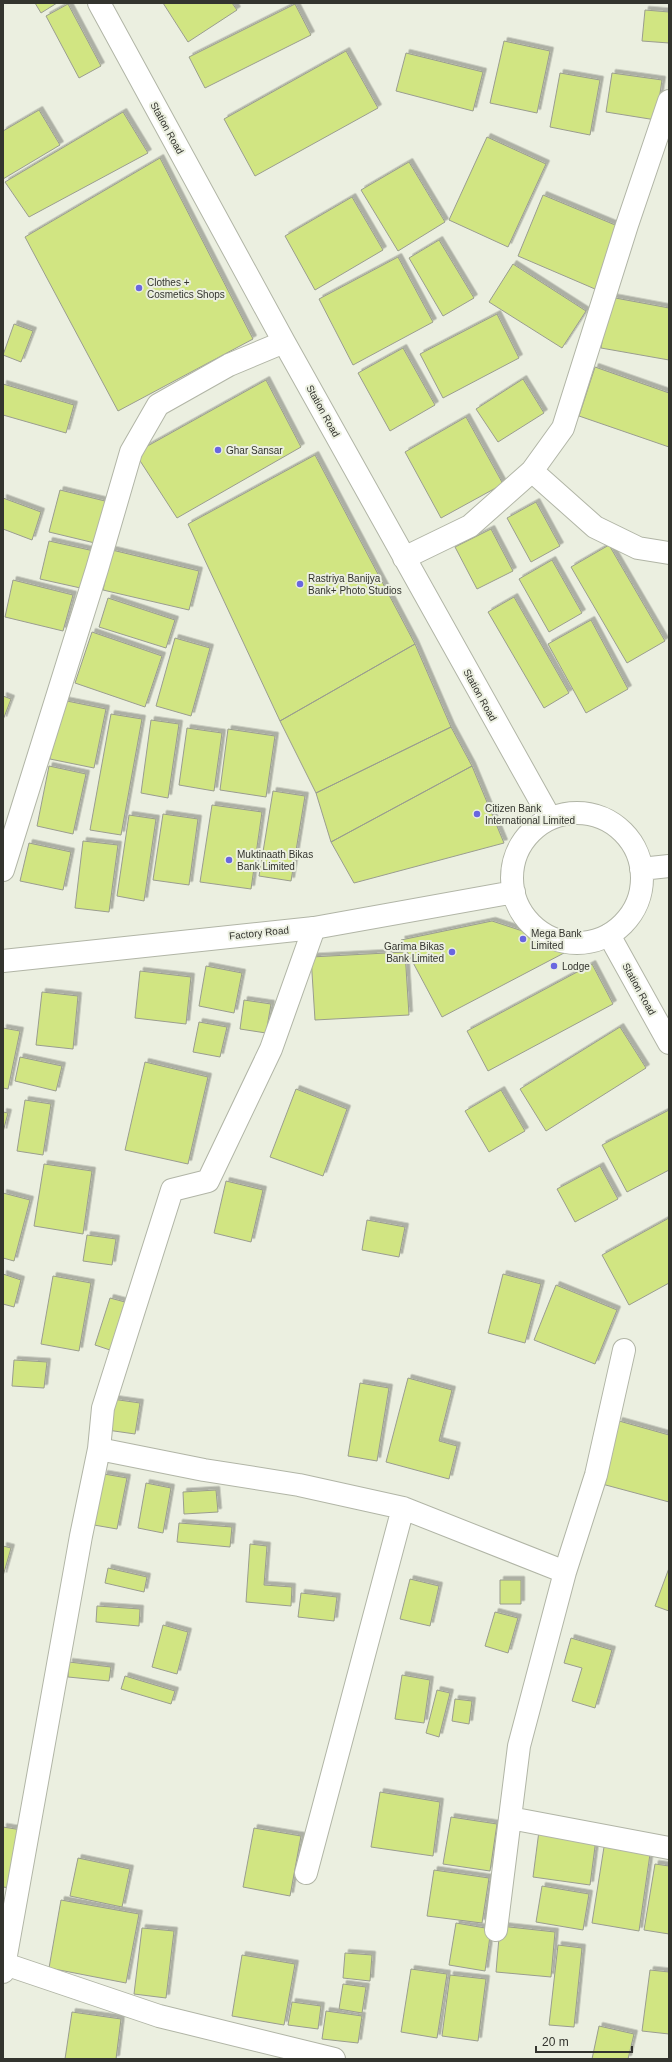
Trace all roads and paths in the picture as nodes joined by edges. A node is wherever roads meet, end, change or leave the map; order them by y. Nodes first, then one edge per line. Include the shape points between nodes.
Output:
1 (99, 3) edge
2 (669, 101) edge
3 (284, 342) junction
4 (532, 471) junction
5 (669, 554) edge
6 (404, 558) junction
7 (550, 818) junction
8 (669, 866) edge
9 (641, 869) junction
10 (3, 870) edge
11 (514, 892) junction
12 (314, 928) junction
13 (609, 935) junction
14 (3, 961) edge
15 (669, 1043) edge
16 (624, 1350) dead end
17 (99, 1449) junction
18 (403, 1508) junction
19 (565, 1572) junction
20 (510, 1818) junction
21 (669, 1848) edge
22 (306, 1873) dead end
23 (496, 1930) dead end
24 (4, 1968) edge
25 (334, 2059) edge

1 - 3 street, Station Road
2 - 4 street via 629,217 563,428
3 - 6 street, Station Road
3 - 10 street via 229,365 158,405 131,452
4 - 5 street via 595,527 638,548
4 - 6 street via 470,526
6 - 7 street, Station Road
7 - 9 street via 571,812 593,814 614,823 630,838 640,858
7 - 11 street via 532,831 519,849 513,870
8 - 9 street
9 - 13 street via 643,880 638,902 626,921
11 - 12 street, Factory Road
11 - 13 street via 521,911 534,926 551,937 571,943 590,942
12 - 14 street, Factory Road
12 - 17 street via 271,1049 208,1181 172,1190 103,1408
13 - 15 street, Station Road
16 - 19 street via 596,1475
17 - 18 street via 204,1470 299,1485
17 - 24 street via 81,1536
18 - 19 street
18 - 22 street
19 - 20 street via 519,1746
20 - 21 street
20 - 23 street
24 - 25 street via 159,2016

